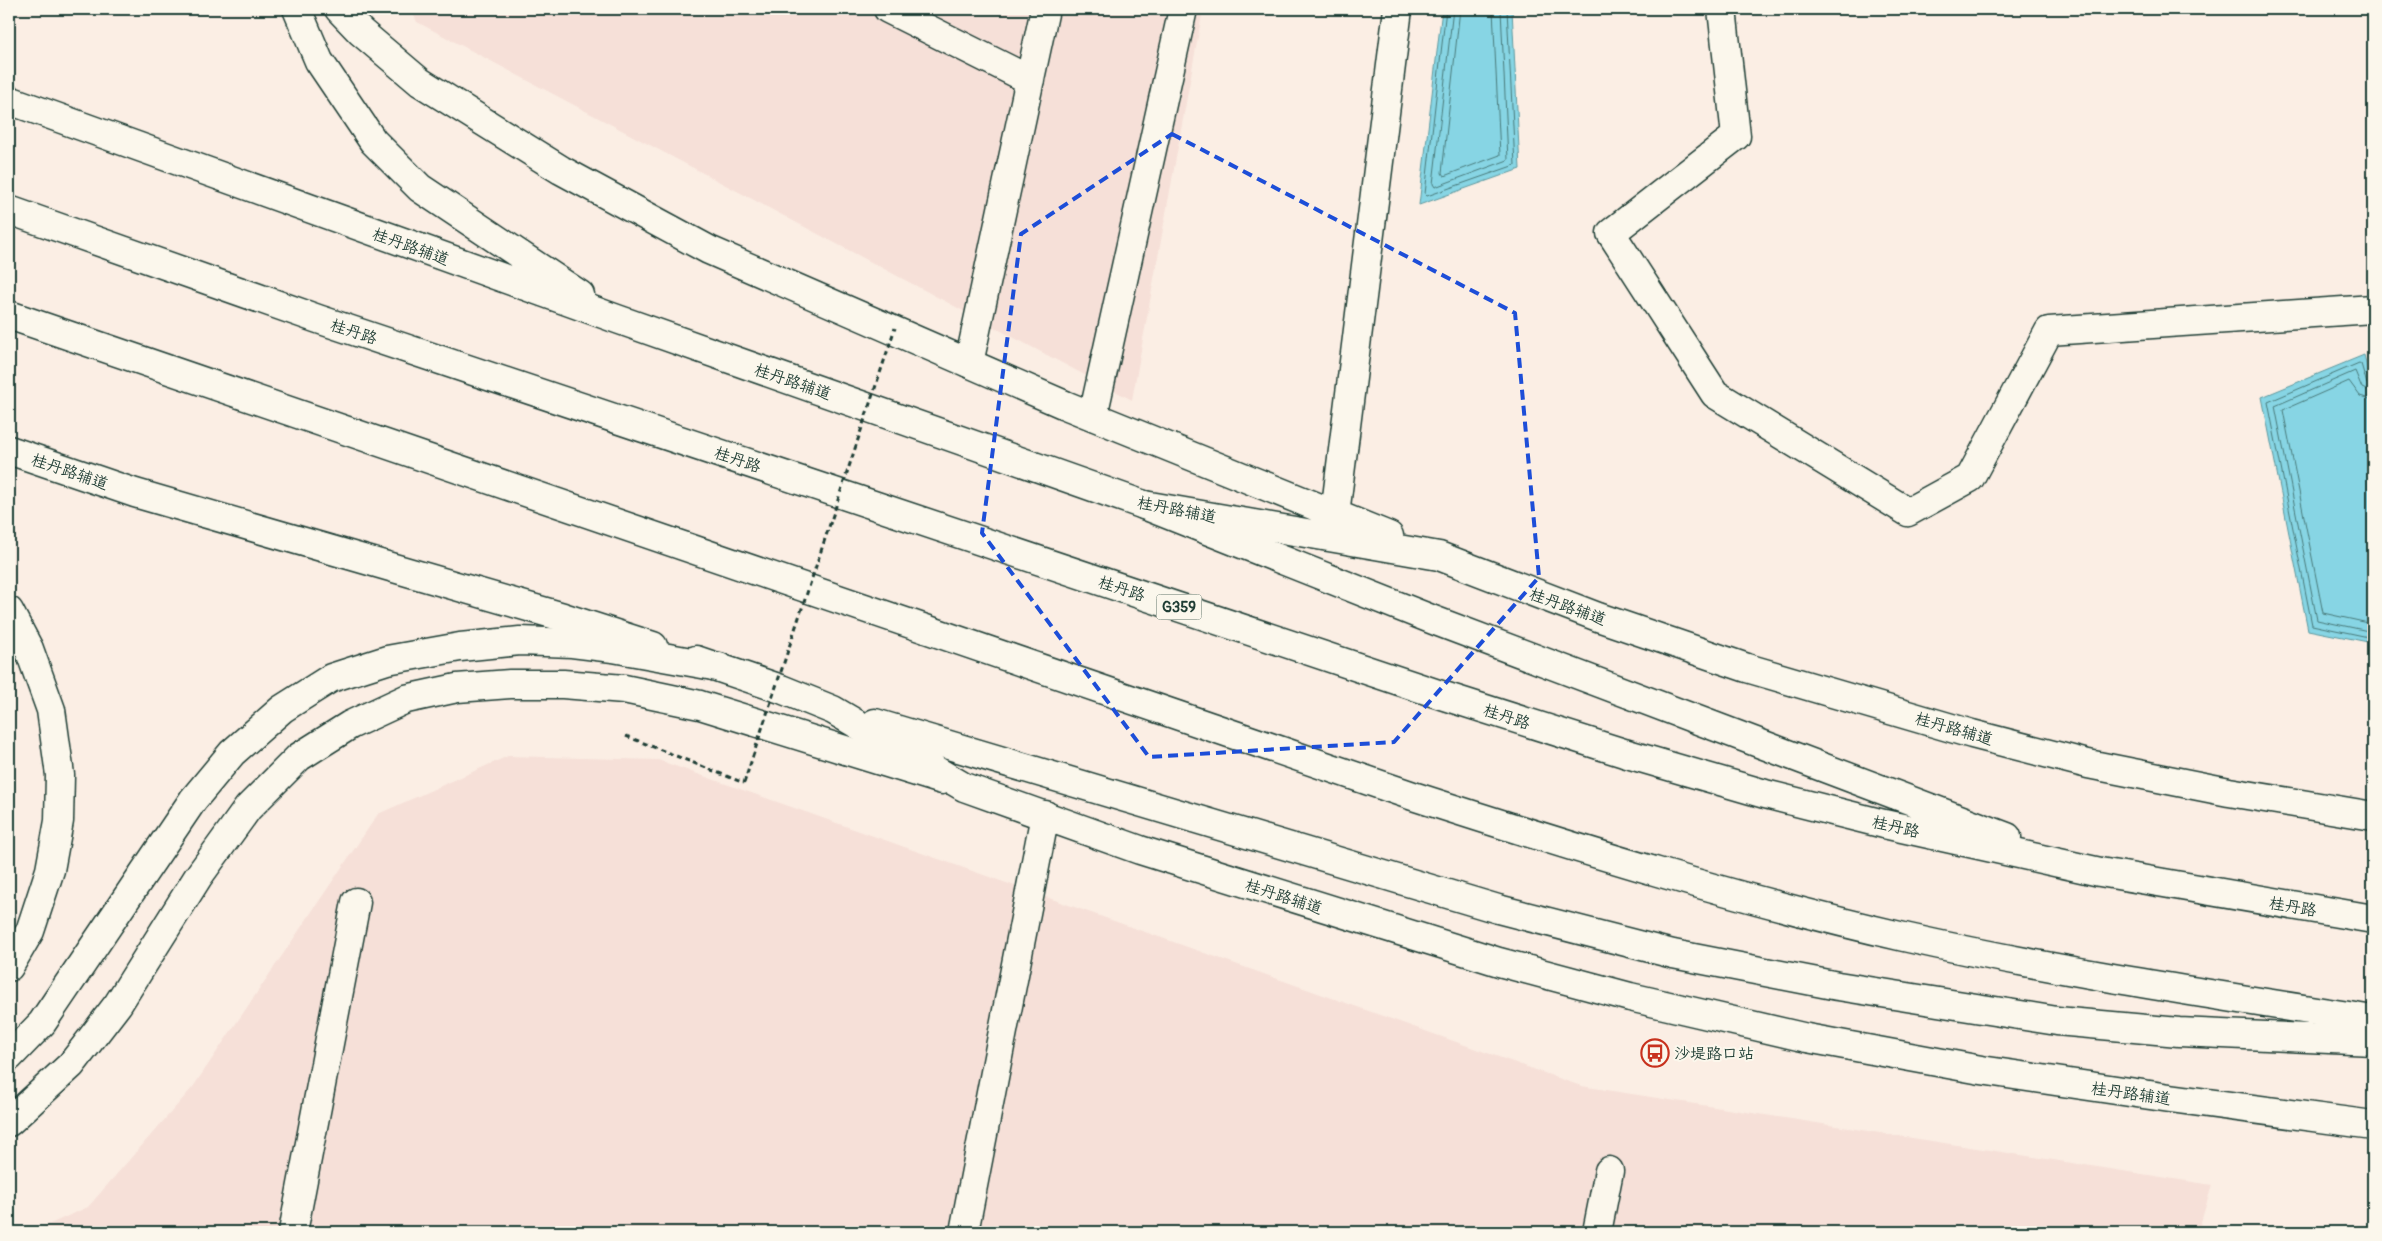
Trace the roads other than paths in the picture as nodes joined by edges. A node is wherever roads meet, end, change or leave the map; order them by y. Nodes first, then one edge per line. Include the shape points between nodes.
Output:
1 (297, 9) edge
2 (340, 9) edge
3 (888, 9) edge
4 (1045, 9) edge
5 (1183, 9) edge
6 (1398, 9) edge
7 (1722, 9) edge
8 (360, 21) edge
9 (1030, 80) junction
10 (9, 100) edge
11 (9, 210) edge
12 (2373, 309) edge
13 (9, 315) edge
14 (617, 319) junction
15 (969, 363) junction
16 (1093, 416) junction
17 (9, 450) edge
18 (1144, 504) junction
19 (1335, 514) junction
20 (1440, 556) junction
21 (9, 611) edge
22 (719, 667) junction
23 (833, 710) junction
24 (964, 787) junction
25 (1045, 815) junction
26 (2373, 816) edge
27 (2100, 872) junction
28 (356, 902) dead end
29 (2373, 919) edge
30 (9, 967) edge
31 (2373, 1020) edge
32 (2373, 1041) edge
33 (9, 1056) edge
34 (9, 1122) edge
35 (2373, 1125) edge
36 (1609, 1171) dead end
37 (293, 1232) edge
38 (964, 1232) edge
39 (1597, 1232) edge

1 - 14 main road via 319,61 368,133 420,188
2 - 8 main road
3 - 9 main road
4 - 9 main road
5 - 16 main road
6 - 19 main road
7 - 12 main road via 1736,136 1611,233 1715,394 1908,512 1970,478 2049,331
8 - 15 main road via 420,82 588,184 709,250
9 - 15 main road
10 - 14 main road, 桂丹路辅道
11 - 27 main road, 桂丹路 / G359 via 318,319 1432,692 1765,794
13 - 31 main road via 1413,796 1627,864 1913,939 2044,966
14 - 18 main road, 桂丹路辅道
15 - 16 main road
16 - 19 main road
17 - 22 main road, 桂丹路辅道 via 135,493
18 - 20 main road, 桂丹路辅道
18 - 27 main road via 1436,621
19 - 20 main road
20 - 26 main road, 桂丹路辅道 via 1598,617 1747,668 1972,734 2098,766
21 - 30 main road via 29,649 51,710 60,775 59,821 50,870 30,931
22 - 23 main road, 桂丹路辅道
22 - 33 main road via 613,648 520,641 460,647 387,660 331,678 282,709 232,753 188,808 42,1023
23 - 24 main road, 桂丹路辅道
23 - 32 main road via 1498,909 1674,954 1838,986 2057,1021 2179,1032
24 - 25 main road, 桂丹路辅道
24 - 34 main road via 700,705 624,689 510,684 457,688 406,699 350,725 299,757 248,808 198,877 118,1004 71,1065
25 - 35 main road, 桂丹路辅道 via 1140,850 1498,962 1797,1036 1981,1070
25 - 38 main road
27 - 29 main road, 桂丹路 / G359
28 - 37 main road
36 - 39 main road

